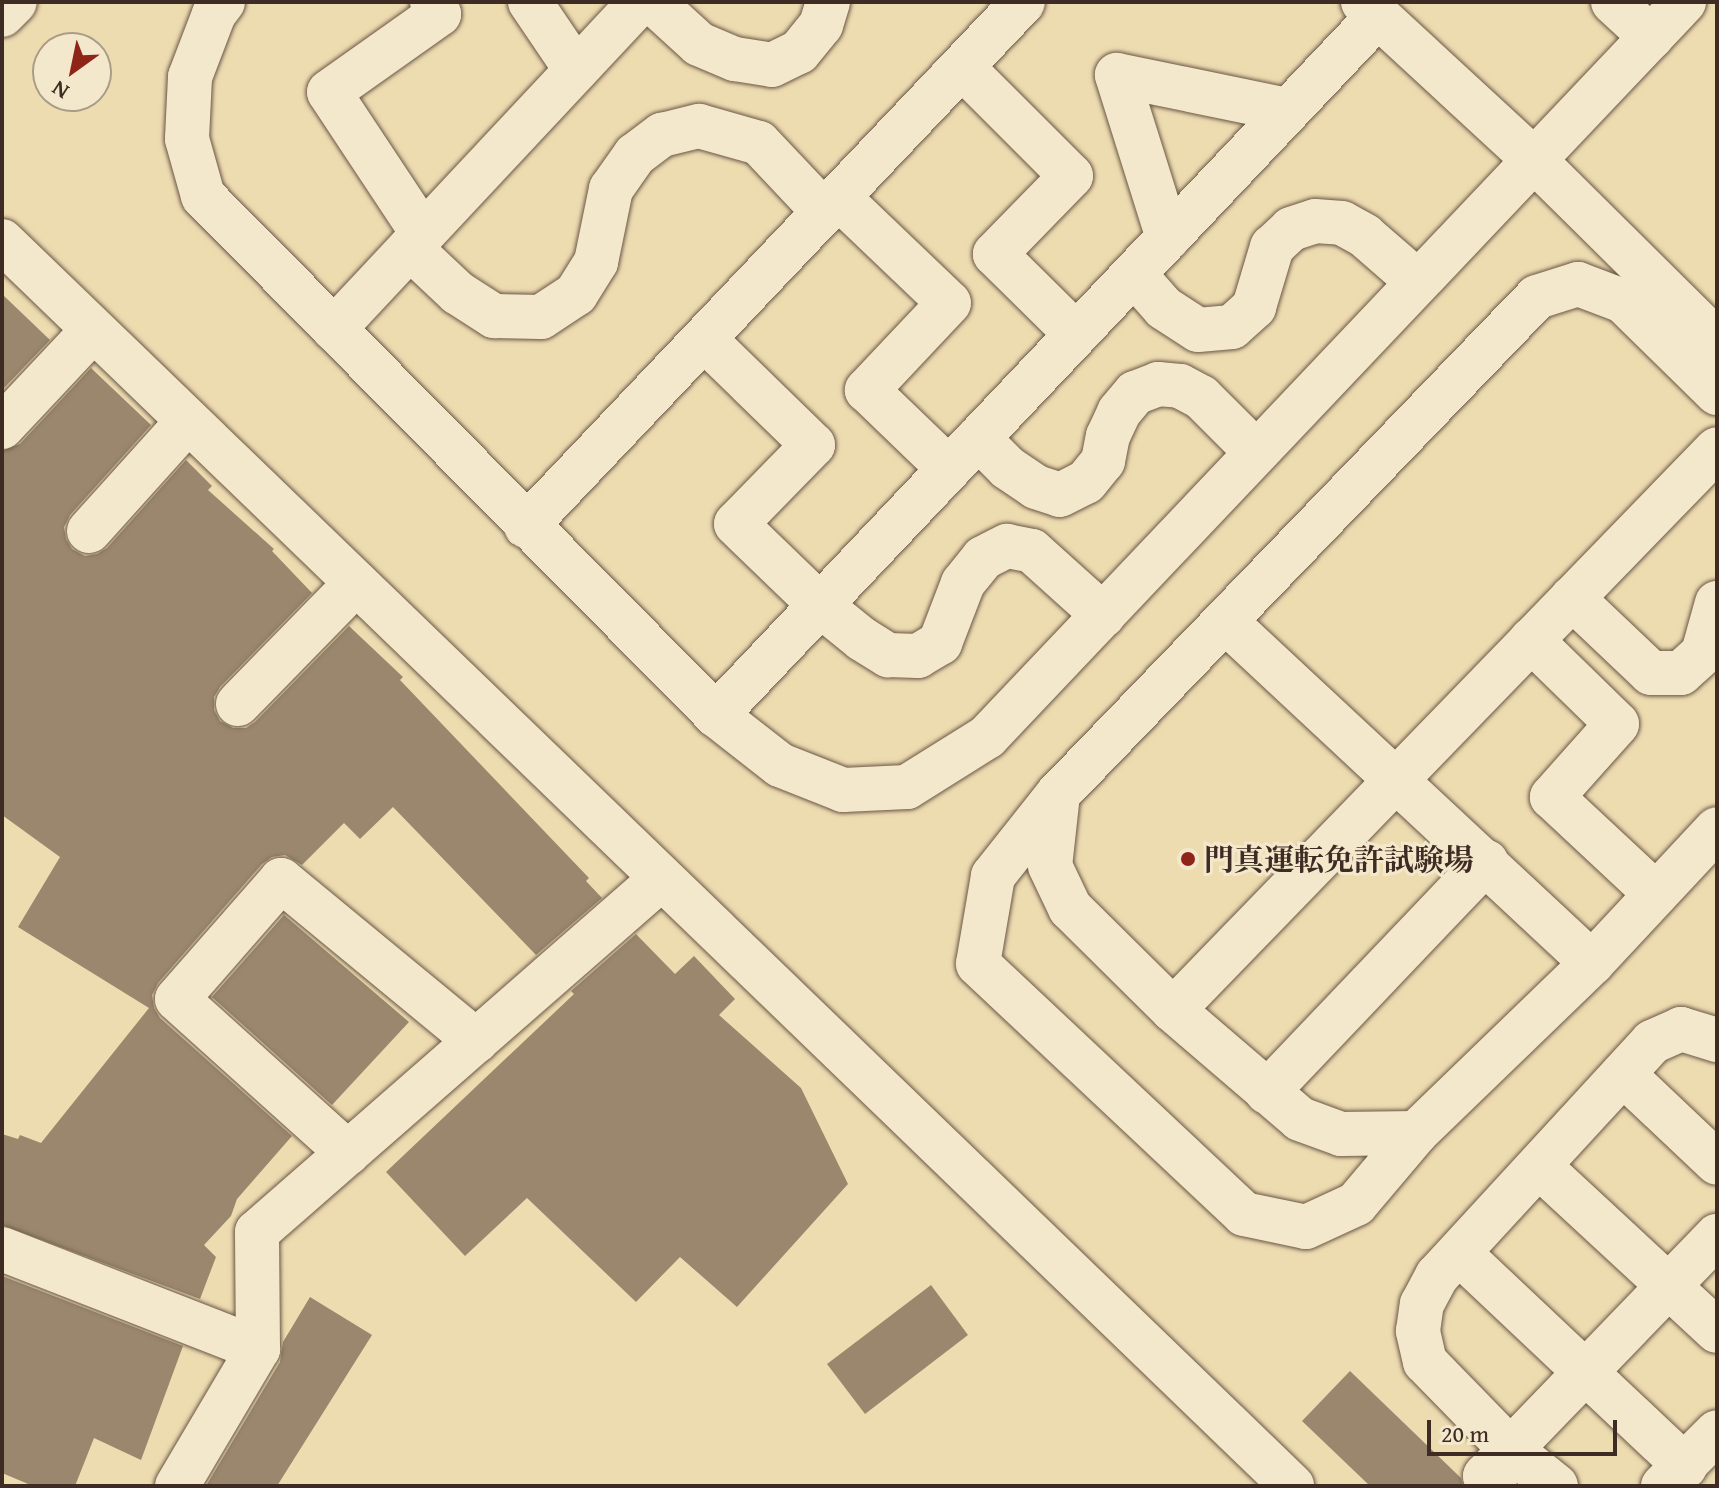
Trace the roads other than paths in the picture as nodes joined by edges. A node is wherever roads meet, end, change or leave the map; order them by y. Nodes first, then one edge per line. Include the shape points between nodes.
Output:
1 (15, 2) edge
2 (223, 2) edge
3 (432, 2) edge
4 (530, 2) edge
5 (640, 2) edge
6 (653, 2) edge
7 (828, 2) edge
8 (1023, 2) edge
9 (1613, 2) edge
10 (1684, 2) edge
11 (1370, 9) edge
12 (2, 15) edge
13 (1651, 37) junction
14 (962, 67) junction
15 (576, 70) junction
16 (1288, 110) junction
17 (1534, 160) junction
18 (831, 205) junction
19 (1168, 238) junction
20 (2, 241) edge
21 (416, 241) junction
22 (1134, 274) junction
23 (1418, 282) junction
24 (334, 329) junction
25 (93, 330) junction
26 (1076, 334) junction
27 (704, 339) junction
28 (1717, 341) edge
29 (1717, 393) edge
30 (188, 421) junction
31 (2, 427) edge
32 (1717, 449) edge
33 (1256, 452) junction
34 (964, 454) junction
35 (526, 526) junction
36 (89, 531) dead end
37 (356, 583) junction
38 (1572, 598) junction
39 (1717, 603) edge
40 (820, 605) junction
41 (1103, 615) junction
42 (1226, 622) junction
43 (1531, 640) junction
44 (238, 704) dead end
45 (716, 715) junction
46 (1396, 777) junction
47 (1058, 794) junction
48 (1717, 829) edge
49 (1486, 862) junction
50 (661, 879) junction
51 (1656, 894) junction
52 (1592, 963) junction
53 (1173, 1010) junction
54 (1717, 1040) edge
55 (476, 1041) junction
56 (1623, 1074) junction
57 (1267, 1092) junction
58 (1416, 1133) junction
59 (348, 1153) junction
60 (1717, 1163) edge
61 (1540, 1167) junction
62 (1717, 1236) edge
63 (2, 1249) edge
64 (1459, 1253) junction
65 (1669, 1286) junction
66 (1717, 1331) edge
67 (258, 1349) junction
68 (1585, 1373) junction
69 (1717, 1432) edge
70 (1503, 1468) edge
71 (1674, 1476) edge
72 (177, 1486) edge
73 (1292, 1486) edge
74 (1556, 1486) edge

1 - 12 street
2 - 24 street via 190,77 187,139 203,196
3 - 21 street via 439,14 329,92
4 - 15 street
5 - 15 street
6 - 7 street via 699,44 735,59 772,65 799,52 821,25
8 - 14 street
9 - 13 street
10 - 13 street
11 - 16 street
11 - 17 street
13 - 17 street
14 - 18 street
14 - 26 street via 1071,176 995,254
15 - 21 street
16 - 19 street
16 - 19 street via 1117,75
17 - 23 street
17 - 28 street
18 - 21 street via 759,143 699,126 662,135 635,155 611,189 596,262 576,294 541,317 494,316 458,293
18 - 27 street
18 - 34 street via 949,303 867,390
19 - 22 street
20 - 25 street
21 - 24 street
22 - 23 street via 1164,308 1198,330 1232,327 1254,307 1272,247 1291,229 1315,221 1342,223 1365,236
22 - 26 street
23 - 33 street
24 - 35 street
25 - 30 street
25 - 31 street
26 - 34 street
27 - 35 street
27 - 40 street via 813,445 736,524
29 - 42 street via 1623,301 1578,284 1537,297
30 - 36 street
30 - 37 street
32 - 38 street
33 - 34 street via 1201,397 1180,386 1158,384 1135,393 1119,412 1103,461 1086,482 1060,495 1008,468
33 - 41 street
34 - 40 street
35 - 45 street
37 - 44 street
37 - 50 street
38 - 39 street via 1651,673 1681,673 1703,653
38 - 43 street
40 - 41 street via 888,655 918,656 940,643 963,583 983,558 1007,546 1032,551
40 - 45 street
41 - 45 street via 987,737 907,787 843,790 780,765
42 - 46 street
42 - 47 street
43 - 46 street
43 - 51 street via 1617,724 1552,797
46 - 49 street
46 - 53 street
47 - 53 street via 1050,866 1070,908
47 - 58 street via 993,876 978,964 1244,1214 1306,1227 1356,1204
48 - 51 street
49 - 52 street
49 - 57 street
50 - 55 street
50 - 73 street
51 - 52 street
52 - 58 street
53 - 57 street
54 - 56 street via 1681,1029 1652,1042
55 - 59 street
55 - 59 street via 281,880 177,999
56 - 60 street
56 - 61 street
57 - 58 street via 1300,1119 1341,1134
59 - 67 street via 257,1232
61 - 64 street
61 - 65 street
62 - 65 street
63 - 67 street
64 - 68 street
64 - 70 street via 1437,1276 1422,1304 1418,1331 1425,1362
65 - 66 street
65 - 68 street
67 - 72 street
68 - 70 street
68 - 71 street
69 - 71 street
70 - 74 street

